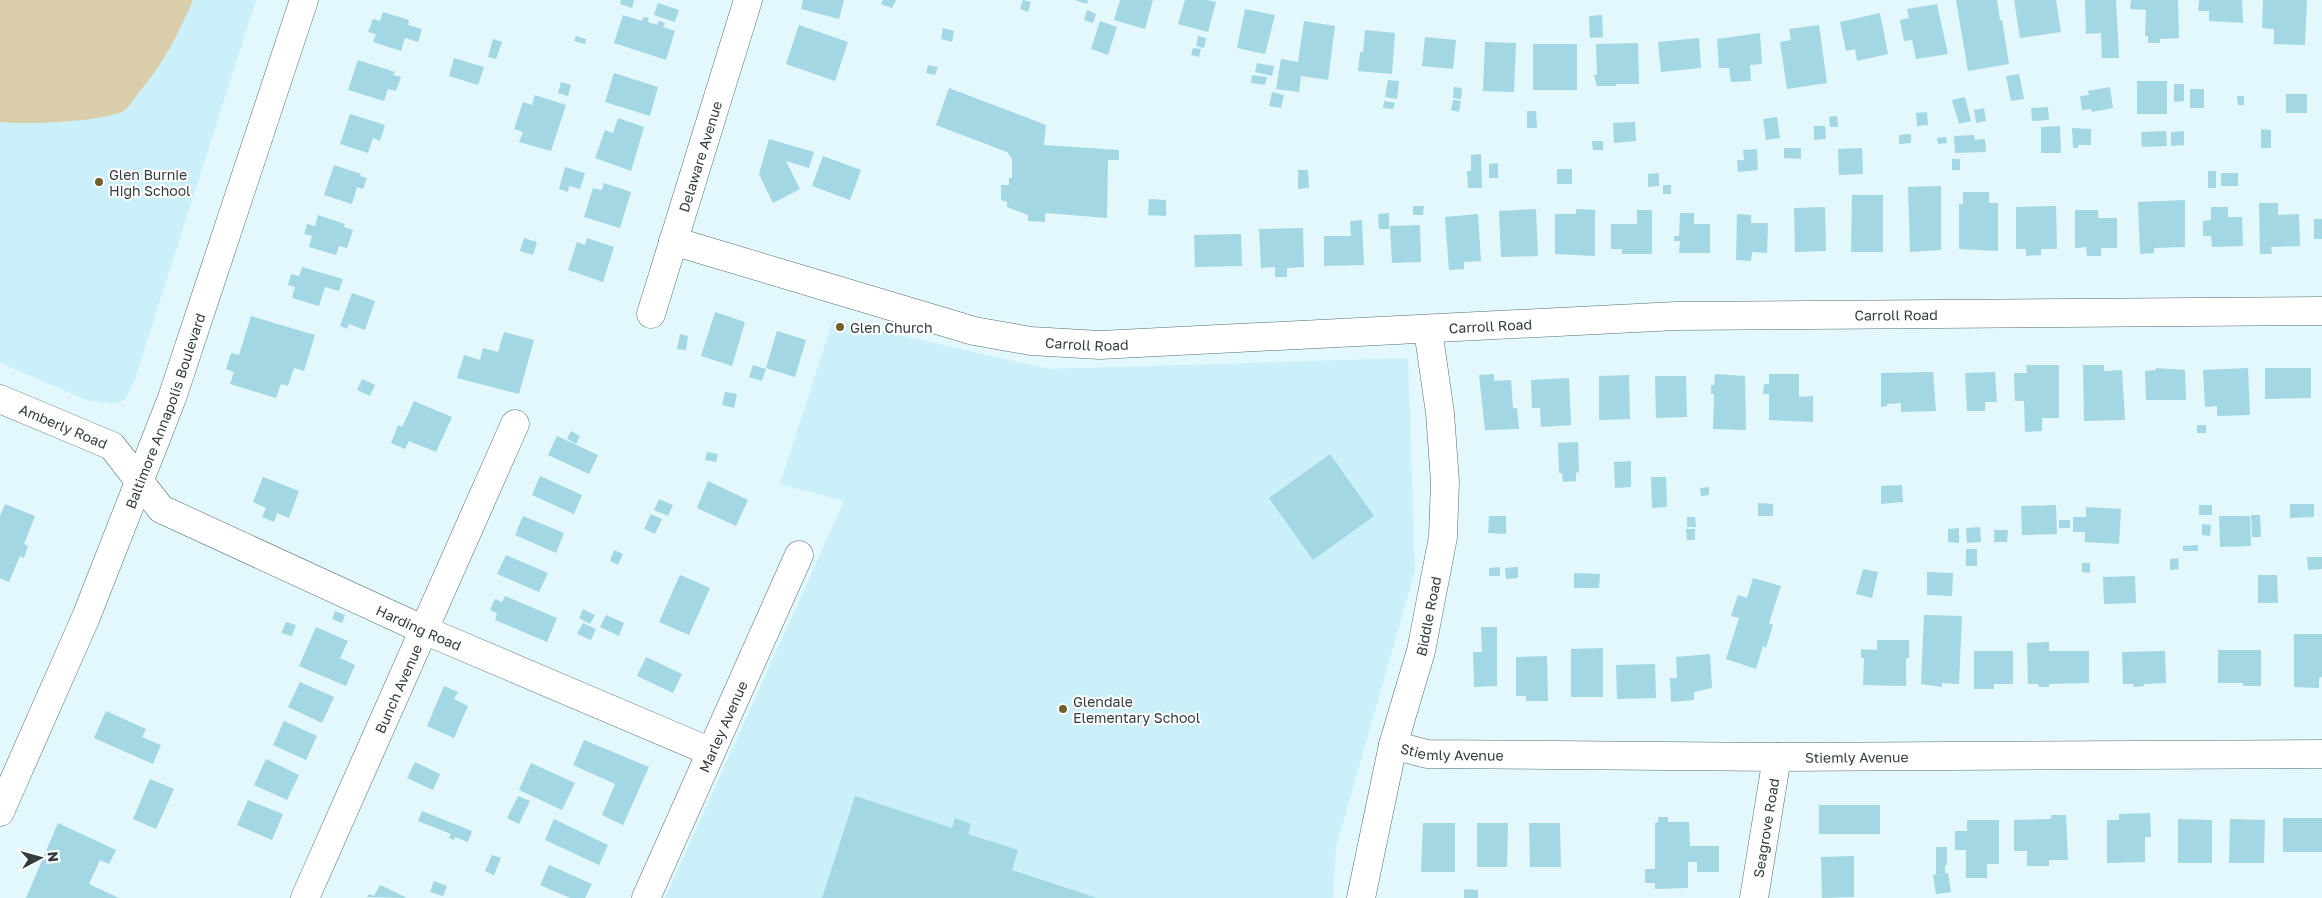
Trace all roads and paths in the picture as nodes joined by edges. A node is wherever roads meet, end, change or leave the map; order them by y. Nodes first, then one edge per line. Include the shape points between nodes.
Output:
1 (304, 0) edge
2 (748, 0) edge
3 (673, 241) junction
4 (2322, 311) edge
5 (650, 314) dead end
6 (1428, 330) junction
7 (0, 399) edge
8 (515, 424) dead end
9 (140, 483) junction
10 (799, 555) dead end
11 (424, 630) junction
12 (1392, 745) junction
13 (711, 752) junction
14 (2322, 754) edge
15 (1777, 757) junction
16 (0, 812) edge
17 (305, 898) edge
18 (646, 898) edge
19 (1361, 898) edge
20 (1754, 898) edge

1 - 9 street, Baltimore Annapolis Boulevard via 203,310
2 - 3 street, Delaware Avenue
3 - 5 street, Delaware Avenue
3 - 6 street, Carroll Road via 974,331 1031,341 1100,345
4 - 6 street, Carroll Road via 1676,316 1525,322
6 - 12 street, Biddle Road via 1442,433 1445,482 1443,537 1421,651
7 - 9 street, Amberly Road via 112,446
8 - 11 street, Bunch Avenue
9 - 11 street, Harding Road via 161,509
9 - 16 street, Baltimore Annapolis Boulevard via 64,669
10 - 13 street, Marley Avenue
11 - 13 street, Harding Road
11 - 17 street, Bunch Avenue
12 - 15 street, Stiemly Avenue via 1427,754
12 - 19 street, Biddle Road
13 - 18 street, Marley Avenue
14 - 15 street, Stiemly Avenue
15 - 20 street, Seagrove Road

